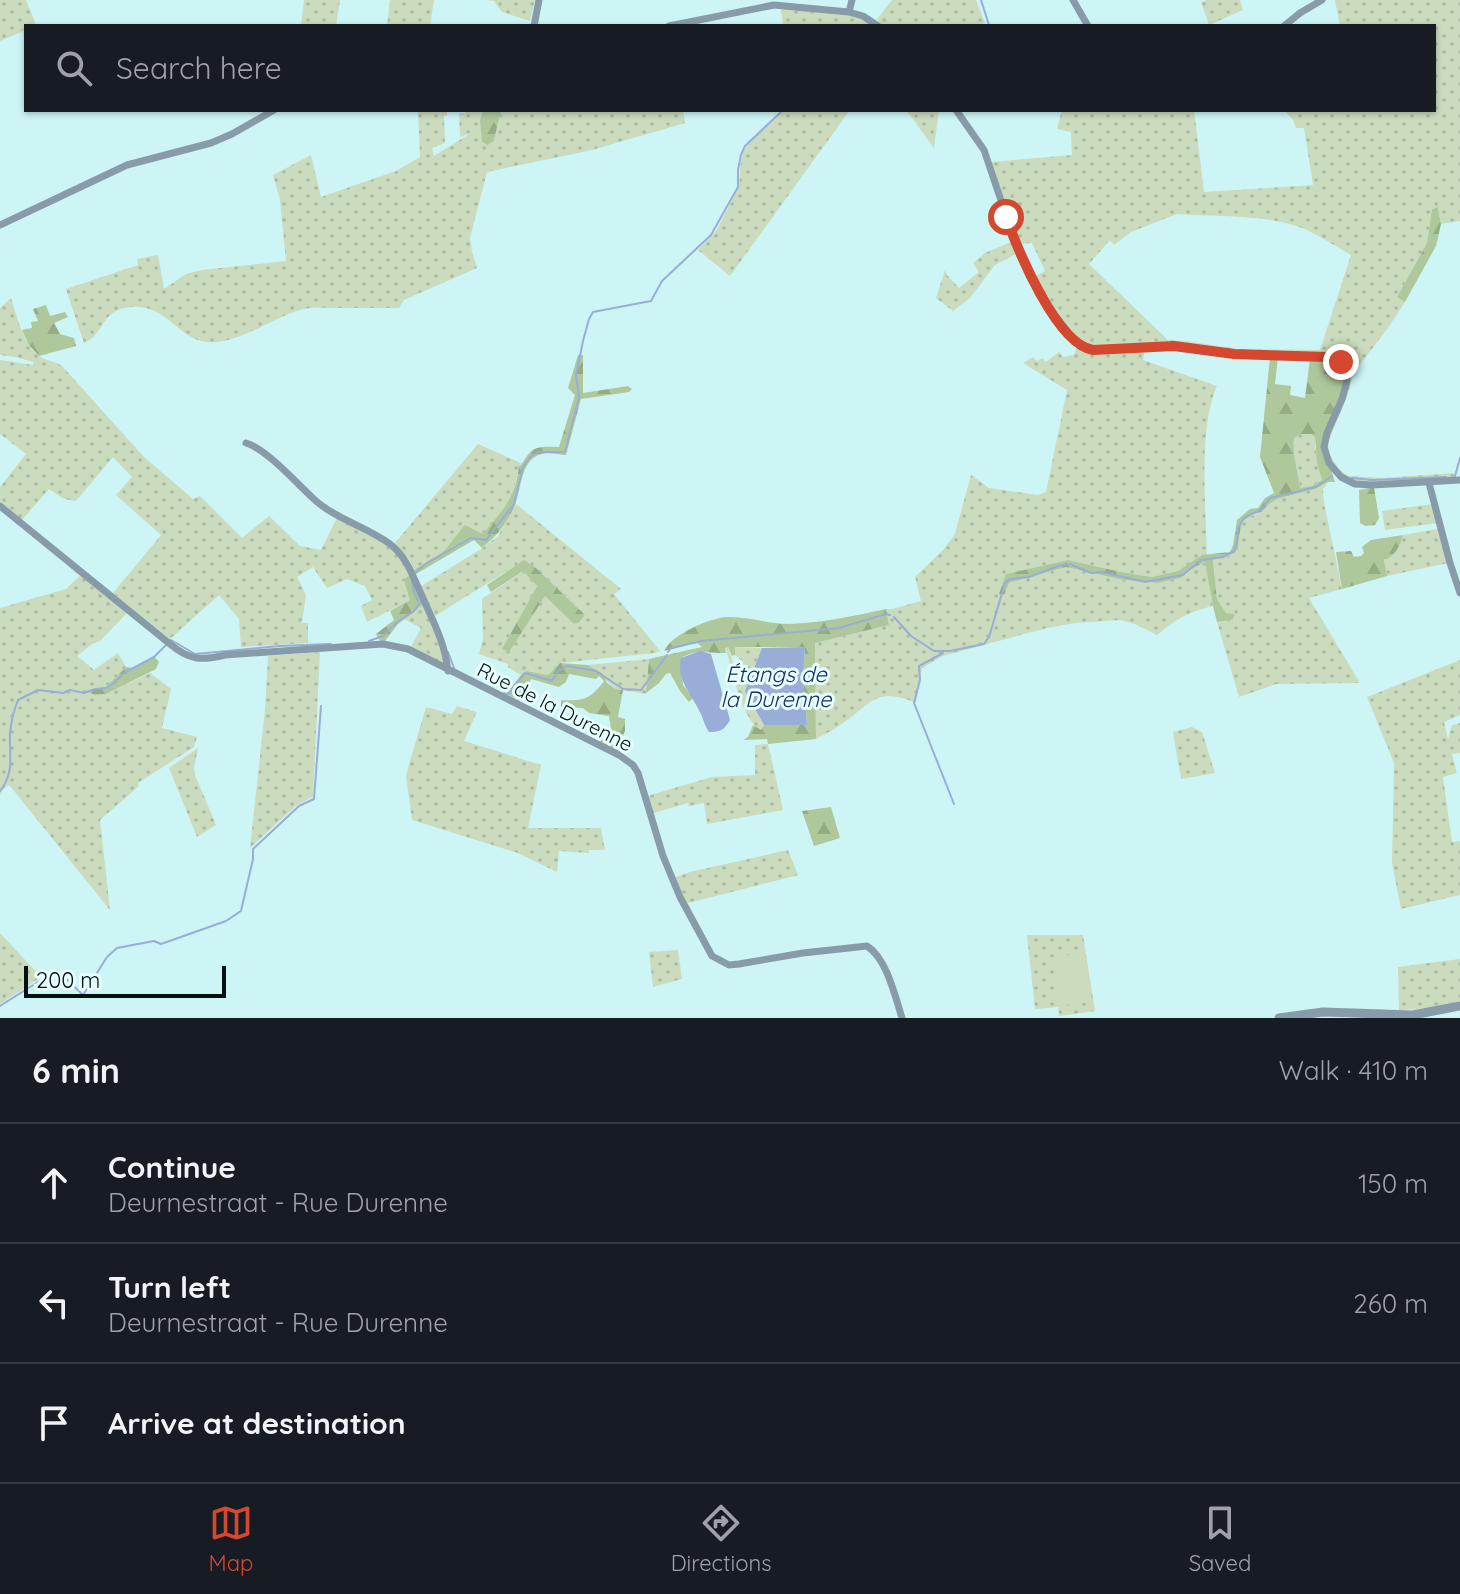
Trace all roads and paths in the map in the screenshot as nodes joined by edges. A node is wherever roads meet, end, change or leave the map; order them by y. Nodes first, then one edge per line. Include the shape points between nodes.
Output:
1 (539, 0) edge
2 (852, 0) edge
3 (1073, 0) edge
4 (1322, 0) edge
5 (849, 12) junction
6 (534, 24) edge
7 (679, 24) edge
8 (875, 24) edge
9 (1087, 24) edge
10 (1286, 24) edge
11 (270, 112) edge
12 (957, 112) edge
13 (0, 225) edge
14 (246, 443) dead end
15 (1460, 480) edge
16 (1429, 483) junction
17 (0, 506) edge
18 (1460, 593) edge
19 (448, 671) junction
20 (1460, 1006) edge
21 (902, 1018) edge
22 (1279, 1018) edge

1 - 6 street
2 - 5 street
3 - 9 street
4 - 10 street
5 - 7 street via 774,5
5 - 8 street
11 - 13 street via 211,143 127,165
12 - 16 street via 984,150 1031,279 1078,344 1093,350 1174,346 1337,360 1345,367 1347,381 1325,438 1329,463 1349,482
14 - 19 street, Rue de la Durenne via 329,510 393,546 417,581 438,629
15 - 16 street
16 - 18 street
17 - 19 street, Rue de la Durenne via 189,657 383,644 408,649
19 - 21 street, Rue de la Durenne via 633,765 663,856 712,956 729,965 867,946 881,960
20 - 22 street via 1413,1015 1323,1012

